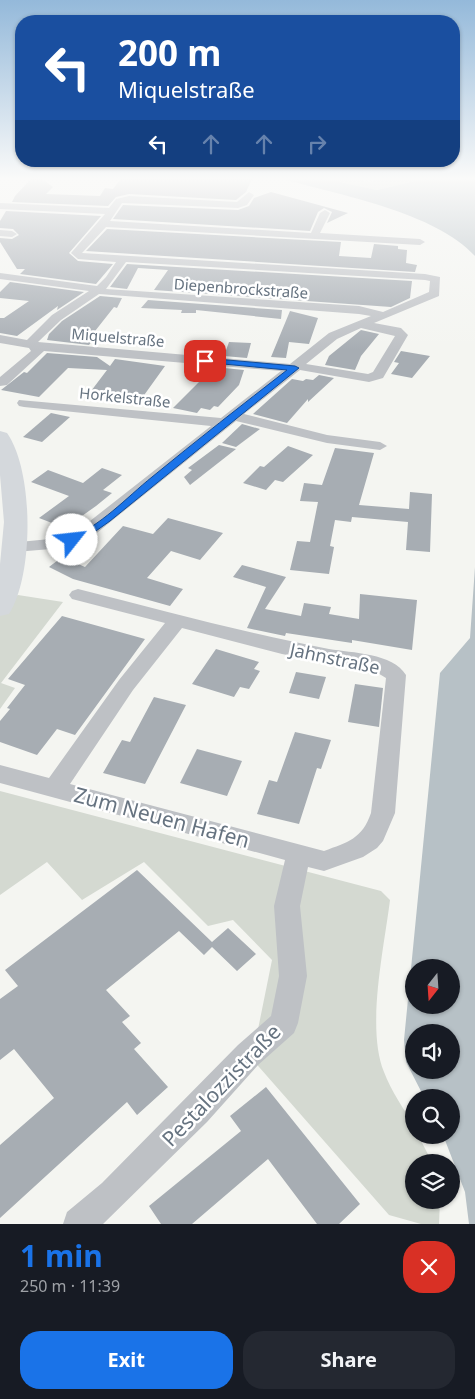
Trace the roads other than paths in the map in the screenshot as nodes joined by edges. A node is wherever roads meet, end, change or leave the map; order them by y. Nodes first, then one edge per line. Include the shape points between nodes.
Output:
1 (91, 236) edge
2 (316, 236) edge
3 (420, 242) dead end
4 (124, 259) junction
5 (0, 276) edge
6 (436, 279) joint
7 (96, 290) junction
8 (384, 315) junction
9 (357, 324) junction
10 (0, 339) edge
11 (31, 343) junction
12 (296, 367) junction
13 (2, 382) dead end
14 (24, 403) dead end
15 (228, 419) junction
16 (0, 437) edge
17 (380, 446) dead end
18 (14, 548) junction
19 (78, 595) dead end
20 (0, 608) edge
21 (177, 621) junction
22 (0, 774) edge
23 (55, 788) junction
24 (311, 858) junction
25 (79, 1224) edge

1 - 4 street via 76,252 78,256
2 - 3 street
4 - 6 street
4 - 7 street via 106,284
5 - 7 street, Diepenbrockstraße
6 - 8 street via 435,294
7 - 8 street, Diepenbrockstraße via 124,295 359,310
7 - 11 street via 58,315
8 - 9 street
9 - 12 street via 332,336
9 - 12 street, Miquelstraße via 397,331 402,335 378,375 369,378
10 - 11 street, Miquelstraße
11 - 12 street, Miquelstraße via 47,348
11 - 13 street via 38,352
12 - 15 street
14 - 15 street, Horkelstraße
15 - 17 street, Horkelstraße
15 - 18 street via 82,536 63,543
16 - 18 main road via 8,459 17,508
18 - 20 main road via 10,578
19 - 21 street, Jahnstraße
21 - 23 street via 126,685
21 - 24 street, Jahnstraße via 282,647 382,666 396,675 383,812 378,828 372,840 359,848
22 - 23 street, Zum Neuen Hafen
23 - 24 street, Zum Neuen Hafen
24 - 25 street, Pestalozzistraße via 287,906 294,976 284,1023 248,1054 196,1111

